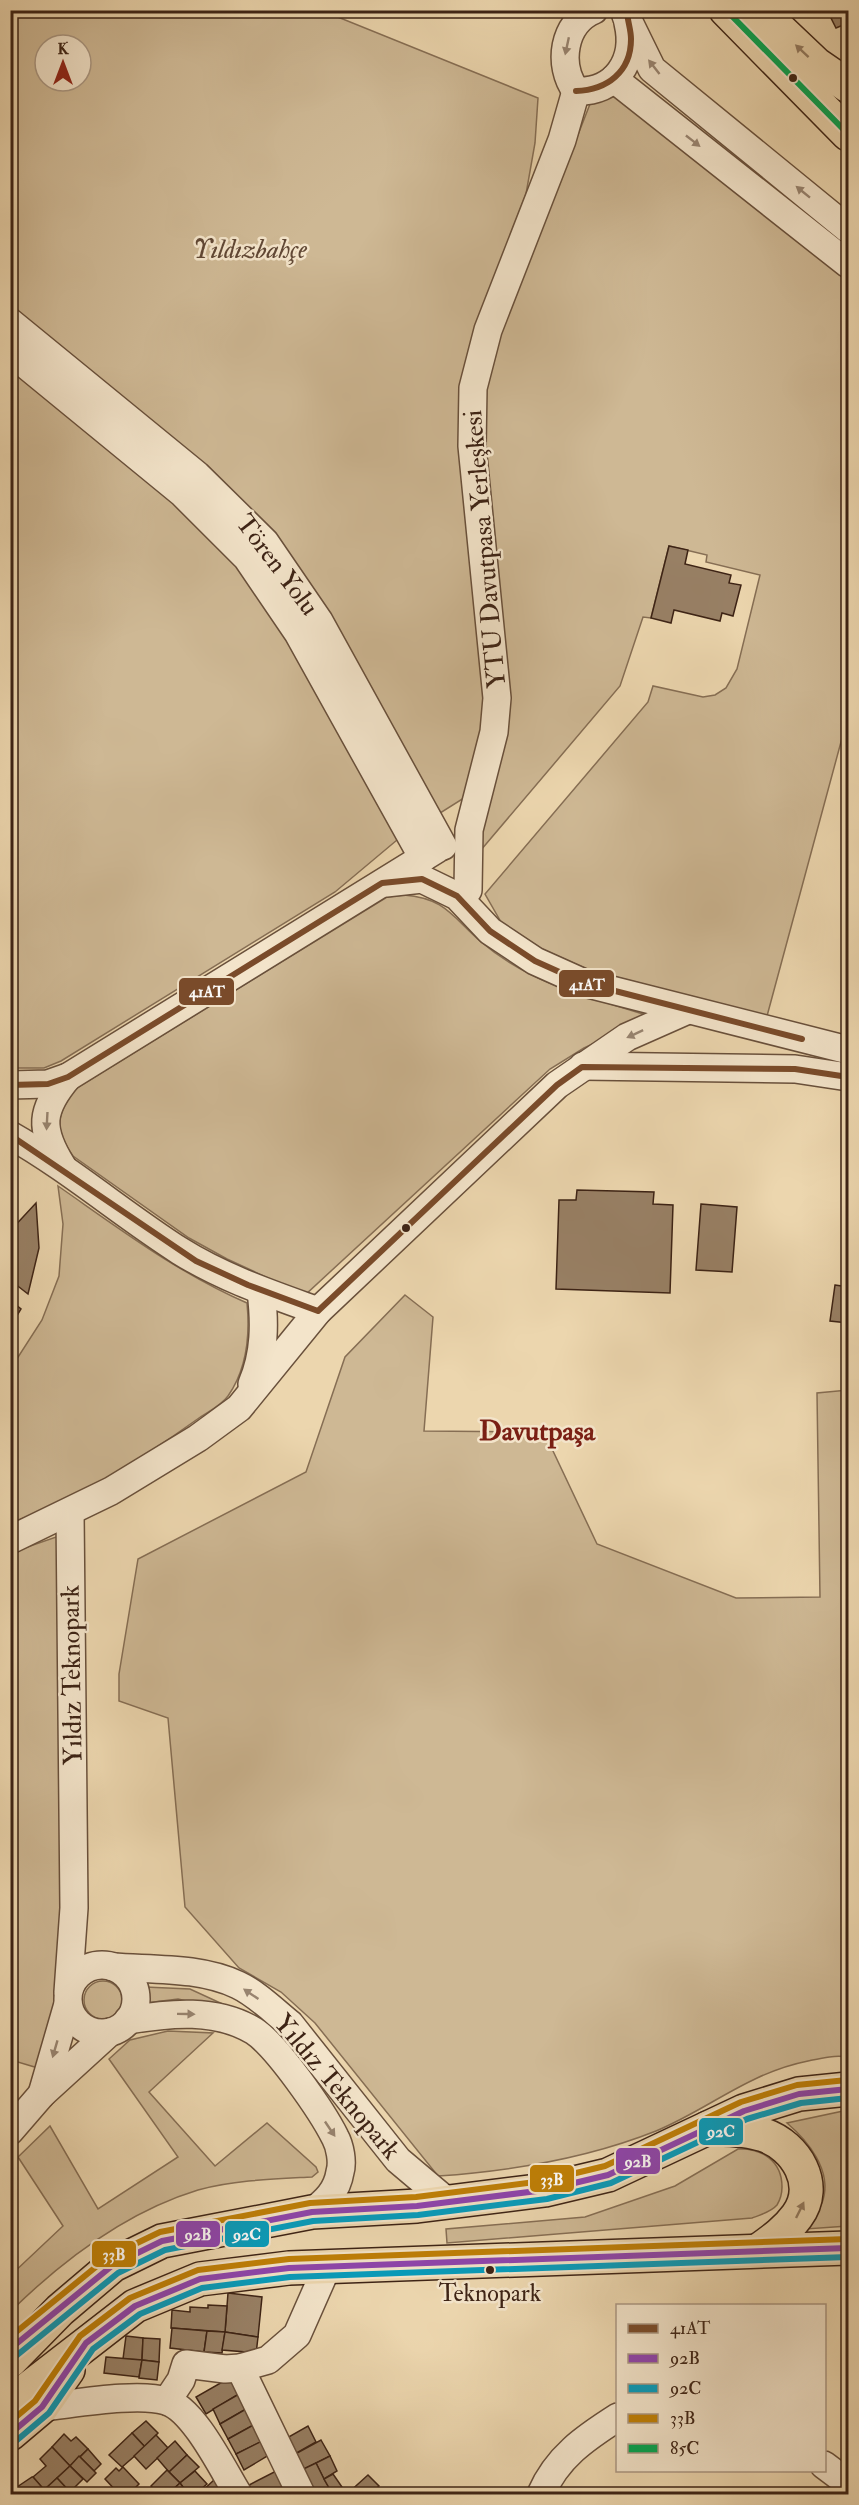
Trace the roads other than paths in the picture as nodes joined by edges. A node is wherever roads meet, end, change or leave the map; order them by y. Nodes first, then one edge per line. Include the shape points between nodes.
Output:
1 (594, 10) edge
2 (726, 10) edge
3 (759, 10) edge
4 (623, 12) edge
5 (614, 79) junction
6 (849, 86) edge
7 (576, 91) junction
8 (849, 134) edge
9 (849, 229) edge
10 (849, 264) edge
11 (10, 322) edge
12 (10, 352) edge
13 (469, 830) junction
14 (433, 852) junction
15 (382, 883) junction
16 (468, 890) dead end
17 (688, 1010) junction
18 (849, 1050) edge
19 (582, 1066) junction
20 (68, 1077) junction
21 (849, 1077) edge
22 (10, 1085) edge
23 (10, 1135) edge
24 (64, 1168) junction
25 (261, 1290) junction
26 (318, 1311) junction
27 (239, 1408) junction
28 (70, 1514) junction
29 (10, 1540) edge
30 (74, 1908) junction
31 (107, 1966) junction
32 (68, 1998) junction
33 (119, 2026) junction
34 (849, 2089) edge
35 (42, 2094) junction
36 (708, 2128) junction
37 (10, 2131) edge
38 (449, 2203) junction
39 (312, 2212) junction
40 (849, 2248) edge
41 (759, 2250) junction
42 (327, 2267) junction
43 (60, 2310) junction
44 (86, 2343) junction
45 (10, 2349) edge
46 (10, 2361) edge
47 (240, 2368) junction
48 (168, 2401) junction
49 (10, 2403) edge
50 (42, 2407) junction
51 (616, 2418) edge
52 (10, 2434) edge
53 (826, 2466) edge
54 (849, 2483) edge
55 (238, 2494) edge
56 (301, 2494) edge
57 (541, 2494) edge

1 -> 7 street via 575,24 568,40 565,69
2 - 8 main road
6 -> 3 main road via 816,64
4 - 5 street via 631,36 630,49
9 -> 4 street via 652,69
5 - 7 street via 601,89
5 -> 10 street
7 - 13 street, YTU Davutpasa Yerleşkesi via 562,140 488,330 473,388 472,446 497,698 494,732
11 - 14 street, Tören Yolu via 197,475 266,542 319,621
12 - 14 street, Tören Yolu via 182,493 247,558 298,633
13 - 14 street
13 - 16 street, YTU Davutpasa Yerleşkesi
14 - 15 street
15 - 17 street via 422,879 457,896 490,931 535,961 584,983
15 - 20 street
17 - 18 street
17 -> 19 street via 627,1037
19 - 21 street via 795,1069
19 - 26 street via 557,1085
20 - 22 street via 48,1084
20 -> 24 street via 51,1097 45,1122 49,1144
23 - 24 street
24 - 25 street via 181,1251
25 - 26 street
25 - 27 street via 265,1321 262,1353
26 - 27 street
27 - 28 street via 154,1467
28 - 29 street
28 - 30 street, Yıldız Teknopark
30 - 31 street, Yıldız Teknopark via 81,1931
30 - 32 street, Yıldız Teknopark
31 - 32 street via 80,1973
31 - 33 street via 130,1980 134,1990 133,2011
38 -> 31 street, Yıldız Teknopark via 398,2160 290,2024 270,2007 238,1985 195,1972
32 - 33 street via 78,2023 87,2030
32 -> 35 street, Yıldız Teknopark
33 - 35 street, Yıldız Teknopark
33 -> 39 street, Yıldız Teknopark via 177,2014 211,2015 254,2031 280,2055 335,2137 340,2155 341,2172 331,2196
34 - 36 main road via 799,2094 744,2111
35 - 37 street, Yıldız Teknopark
36 - 38 main road via 608,2175 545,2190
41 -> 36 main road via 781,2235 798,2216 806,2193 805,2176 798,2160 776,2140 762,2134
38 - 39 main road
39 - 43 main road via 162,2241 113,2265
40 - 41 main road
41 - 42 main road
42 - 44 main road via 200,2279 135,2306
42 - 47 street via 297,2335 268,2360
43 - 45 main road
43 - 46 main road
44 - 49 main road
44 - 50 main road
47 - 48 street via 186,2364
47 - 56 street
48 - 50 street via 141,2398
48 - 55 street via 199,2429
50 - 52 main road
51 - 57 street via 581,2440 566,2455
53 - 54 street

